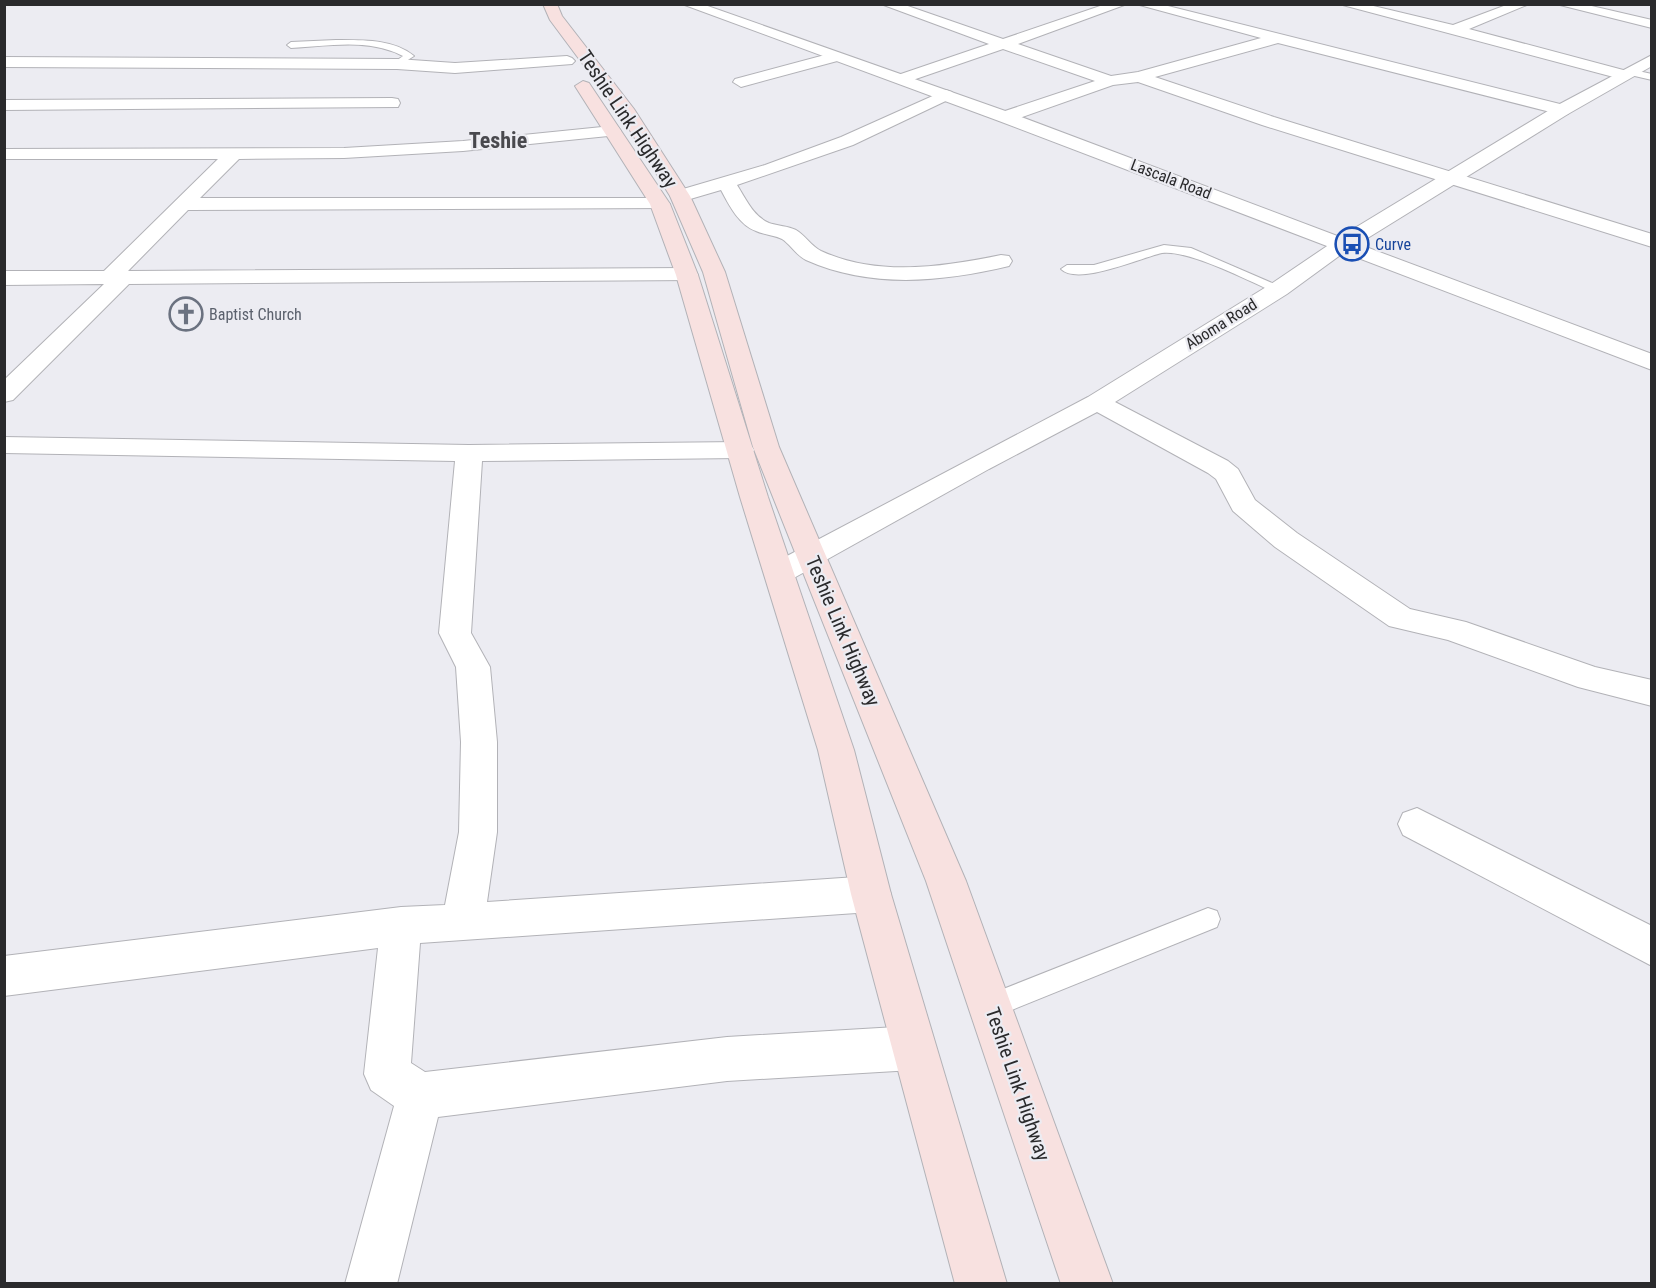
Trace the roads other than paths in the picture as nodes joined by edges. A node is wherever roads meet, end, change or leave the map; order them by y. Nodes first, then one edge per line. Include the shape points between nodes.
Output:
1 (529, 4) edge
2 (550, 4) edge
3 (688, 4) edge
4 (887, 4) edge
5 (1121, 4) edge
6 (1142, 4) edge
7 (1345, 4) edge
8 (1523, 4) edge
9 (1562, 4) edge
10 (1652, 24) edge
11 (1454, 29) junction
12 (1278, 38) junction
13 (291, 45) dead end
14 (1003, 45) junction
15 (836, 57) junction
16 (1652, 58) edge
17 (567, 61) junction
18 (4, 62) edge
19 (41, 62) junction
20 (397, 64) junction
21 (425, 66) junction
22 (1625, 73) junction
23 (1139, 77) junction
24 (1652, 77) edge
25 (901, 79) junction
26 (14, 80) dead end
27 (1110, 81) junction
28 (741, 82) dead end
29 (945, 95) junction
30 (392, 103) junction
31 (4, 105) edge
32 (1562, 110) junction
33 (1005, 117) junction
34 (376, 120) dead end
35 (612, 131) junction
36 (360, 136) dead end
37 (235, 152) junction
38 (344, 153) junction
39 (4, 154) edge
40 (1451, 176) junction
41 (725, 182) junction
42 (670, 200) junction
43 (186, 204) junction
44 (1652, 241) edge
45 (1343, 244) junction
46 (1001, 261) dead end
47 (1067, 269) dead end
48 (687, 275) junction
49 (4, 278) edge
50 (116, 278) junction
51 (1279, 289) junction
52 (1652, 363) edge
53 (4, 395) edge
54 (1097, 402) junction
55 (4, 445) edge
56 (740, 450) junction
57 (469, 453) junction
58 (796, 563) junction
59 (1652, 693) edge
60 (1417, 824) dead end
61 (871, 894) junction
62 (1208, 919) dead end
63 (463, 922) junction
64 (401, 926) junction
65 (1652, 946) edge
66 (4, 976) edge
67 (992, 1006) junction
68 (913, 1047) junction
69 (420, 1096) junction
70 (370, 1284) edge
71 (981, 1284) edge
72 (1087, 1284) edge

1 - 17 main road, Teshie Link Highway
2 - 42 main road, Teshie Link Highway via 628,113
3 - 15 street, Lascala Road
4 - 14 street
5 - 14 street
6 - 12 street
7 - 11 street
8 - 11 street
9 - 10 street
11 - 22 street
12 - 23 street
12 - 32 street
13 - 20 lane via 356,43 398,49 410,56
14 - 25 street
14 - 27 street
15 - 25 street, Lascala Road
15 - 28 street
16 - 22 street, Aboma Road
17 - 21 street via 455,68
17 - 35 main road, Teshie Link Highway
18 - 19 street
19 - 20 street
19 - 26 street
20 - 21 street
21 - 30 street
22 - 24 lane
22 - 32 street, Aboma Road
23 - 27 street
23 - 40 street
25 - 29 street, Lascala Road
27 - 33 street
29 - 33 street, Lascala Road
29 - 41 street via 847,141
30 - 31 street
30 - 34 street
32 - 40 street, Aboma Road
33 - 45 street, Lascala Road
35 - 38 street
35 - 42 main road, Teshie Link Highway
36 - 38 street
37 - 38 street
37 - 39 street
37 - 43 street
40 - 44 street
40 - 45 street, Aboma Road
41 - 42 street
41 - 46 street via 746,216 759,226 789,236 810,254 837,265 888,276 956,271
42 - 43 street
42 - 48 main road, Teshie Link Highway
42 - 58 main road, Teshie Link Highway via 714,272
43 - 50 street
45 - 51 street, Aboma Road
45 - 52 street, Lascala Road
47 - 51 lane via 1095,269 1164,249 1187,251
48 - 50 street
48 - 56 main road, Teshie Link Highway
49 - 50 street
50 - 53 street
51 - 54 street, Aboma Road
54 - 58 street, Aboma Road
54 - 59 street via 1218,467 1228,475 1243,505 1286,540 1400,618 1454,630 1590,678
55 - 57 street
56 - 57 street
56 - 58 main road, Teshie Link Highway
57 - 63 street via 455,633 473,667 478,832
58 - 61 main road, Teshie Link Highway
58 - 67 main road, Teshie Link Highway via 942,870
60 - 65 street
61 - 63 street
61 - 68 main road, Teshie Link Highway
62 - 67 lane
63 - 64 street
64 - 66 street
64 - 69 street via 387,1074
67 - 72 main road, Teshie Link Highway
68 - 69 street via 716,1059
68 - 71 main road, Teshie Link Highway
69 - 70 street

